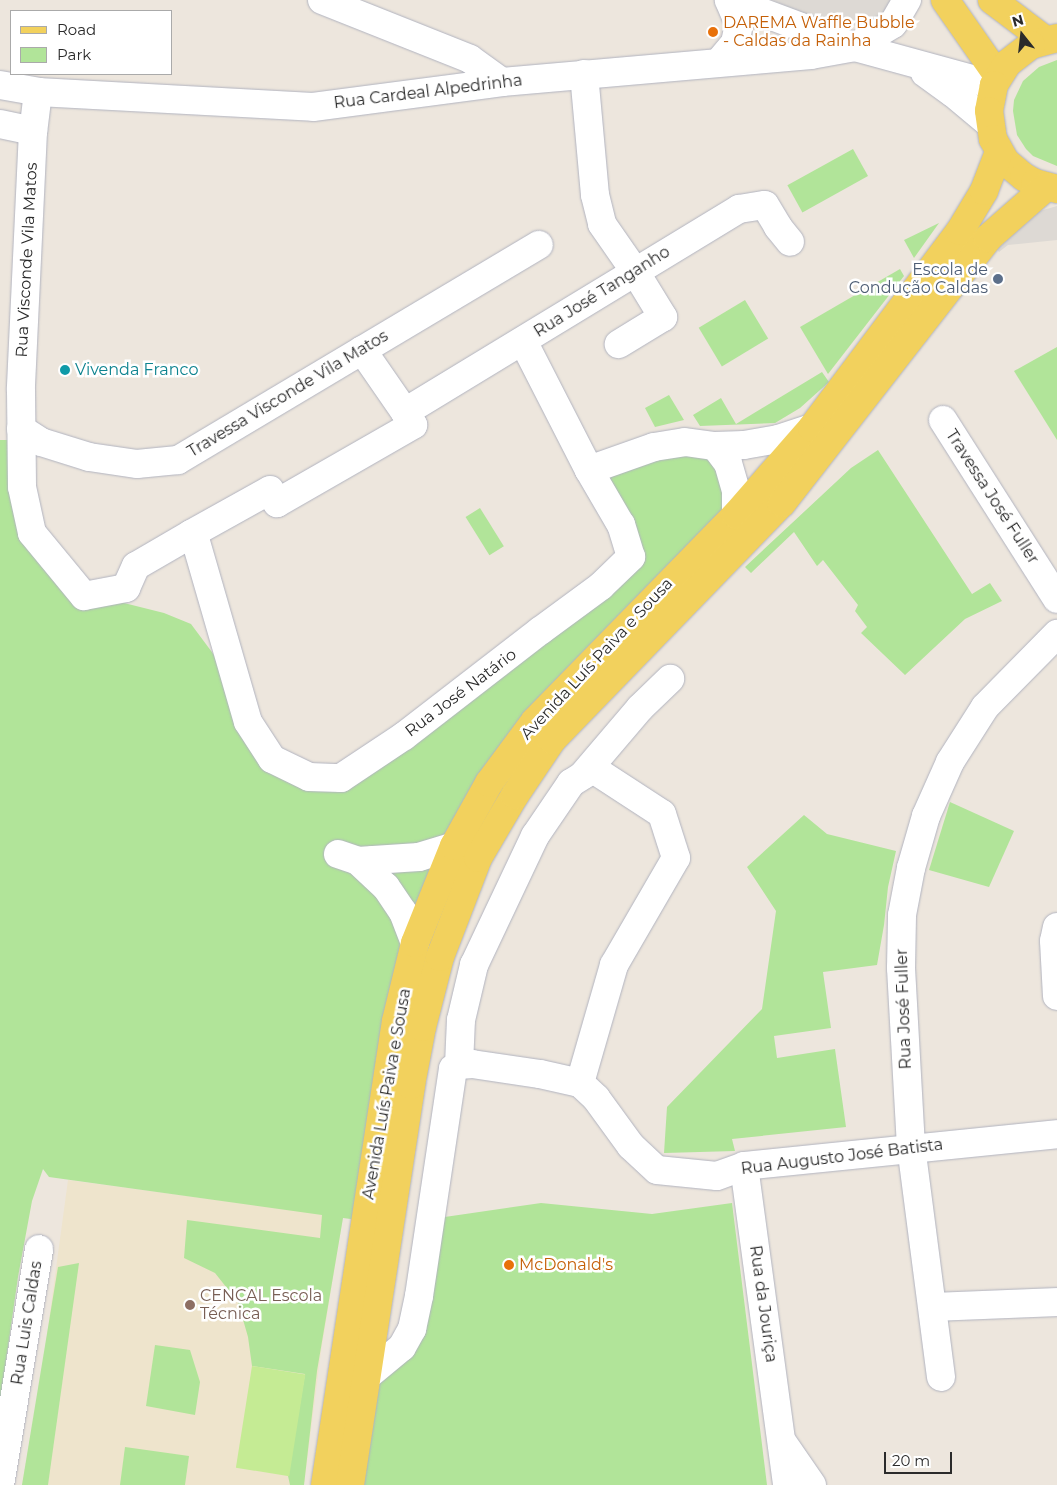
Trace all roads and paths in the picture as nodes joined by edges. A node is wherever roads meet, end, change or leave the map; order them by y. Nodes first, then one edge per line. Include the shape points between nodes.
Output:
1 (322, 0) edge
2 (729, 0) edge
3 (906, 0) edge
4 (945, 0) edge
5 (992, 0) edge
6 (1051, 39) edge
7 (855, 47) junction
8 (720, 62) junction
9 (912, 64) junction
10 (584, 74) junction
11 (996, 80) junction
12 (502, 82) junction
13 (0, 85) edge
14 (38, 92) junction
15 (0, 124) edge
16 (990, 124) junction
17 (33, 131) junction
18 (999, 152) junction
19 (1052, 188) edge
20 (790, 242) dead end
21 (539, 245) dead end
22 (636, 273) junction
23 (523, 341) junction
24 (619, 344) dead end
25 (362, 350) junction
26 (405, 412) junction
27 (943, 420) dead end
28 (812, 428) junction
29 (10, 429) edge
30 (715, 446) junction
31 (589, 470) junction
32 (736, 515) junction
33 (191, 534) junction
34 (1057, 599) edge
35 (1057, 634) edge
36 (670, 679) dead end
37 (588, 772) junction
38 (454, 846) junction
39 (1057, 927) edge
40 (415, 943) junction
41 (1057, 996) edge
42 (459, 1065) junction
43 (580, 1083) junction
44 (1057, 1134) edge
45 (911, 1147) junction
46 (744, 1166) junction
47 (39, 1249) dead end
48 (1057, 1302) edge
49 (934, 1307) junction
50 (367, 1376) junction
51 (941, 1377) dead end
52 (782, 1443) junction
53 (0, 1485) edge
54 (325, 1485) edge
55 (350, 1485) edge
56 (787, 1485) edge
57 (812, 1485) edge

1 - 12 street via 470,59
2 - 7 street
2 - 8 street via 739,24 734,43
3 - 7 street via 893,24
4 - 11 main road
5 - 6 main road
6 - 11 main road via 1018,53
7 - 8 street, Rua Cardeal Alpedrinha via 811,55
7 - 9 street
8 - 10 street, Rua Cardeal Alpedrinha
9 - 11 street
9 - 16 street via 954,93
10 - 12 street, Rua Cardeal Alpedrinha
10 - 22 street via 595,195 602,224
11 - 16 main road via 990,98
12 - 14 street, Rua Cardeal Alpedrinha via 313,107
13 - 14 street, Rua Cardeal Alpedrinha
14 - 17 street, Rua Visconde Vila Matos
15 - 17 street
16 - 18 main road
17 - 29 street, Rua Visconde Vila Matos
18 - 19 main road via 1014,170 1035,183
18 - 28 main road, Avenida Luís Paiva e Sousa via 984,191 960,231
19 - 50 main road, Avenida Luís Paiva e Sousa via 988,238 782,503 552,740 478,858 440,957 422,1027
20 - 22 street, Rua José Tanganho via 765,205 739,209
21 - 25 street, Travessa Visconde Vila Matos
22 - 23 street, Rua José Tanganho
22 - 24 street via 663,317
23 - 26 street, Rua José Tanganho
23 - 31 street, Rua José Natário
25 - 26 street
25 - 29 street, Travessa Visconde Vila Matos via 178,460 137,464 88,457
26 - 33 street via 413,425 277,503 270,490
27 - 34 street, Travessa José Fuller
28 - 30 street via 753,443
28 - 32 main road, Avenida Luís Paiva e Sousa
29 - 33 street, Rua Visconde Vila Matos via 32,533 84,596 126,588 136,566
30 - 31 street via 685,442 654,447
30 - 32 street via 728,463 736,491
31 - 33 street, Rua José Natário via 621,525 631,557 602,586 404,736 341,778 309,777 272,759 248,722
32 - 38 main road, Avenida Luís Paiva e Sousa via 535,721 489,783
35 - 45 street, Rua José Fuller via 985,707 955,754 926,816 911,868 902,915 901,968
36 - 37 street via 640,708
37 - 42 street via 571,783 535,836 474,965 461,1020
37 - 43 street via 662,814 676,858 614,965
38 - 40 main road, Avenida Luís Paiva e Sousa
38 - 40 street via 419,857 348,858 386,887 403,912
39 - 41 street via 1054,941
40 - 54 main road, Avenida Luís Paiva e Sousa via 396,1021
42 - 43 street via 540,1074
42 - 50 street via 453,1069 412,1329 402,1347
43 - 46 street, Rua Augusto José Batista via 596,1098 631,1146 658,1170 717,1176
44 - 45 street, Rua Augusto José Batista
45 - 46 street, Rua Augusto José Batista
45 - 49 street, Rua José Fuller
46 - 52 street, Rua da Jouriça
47 - 53 street, Rua Luis Caldas
48 - 49 street
49 - 51 street, Rua José Fuller
50 - 55 main road, Avenida Luís Paiva e Sousa
52 - 56 street, Rua da Jouriça
52 - 57 street, Rua da Jouriça

